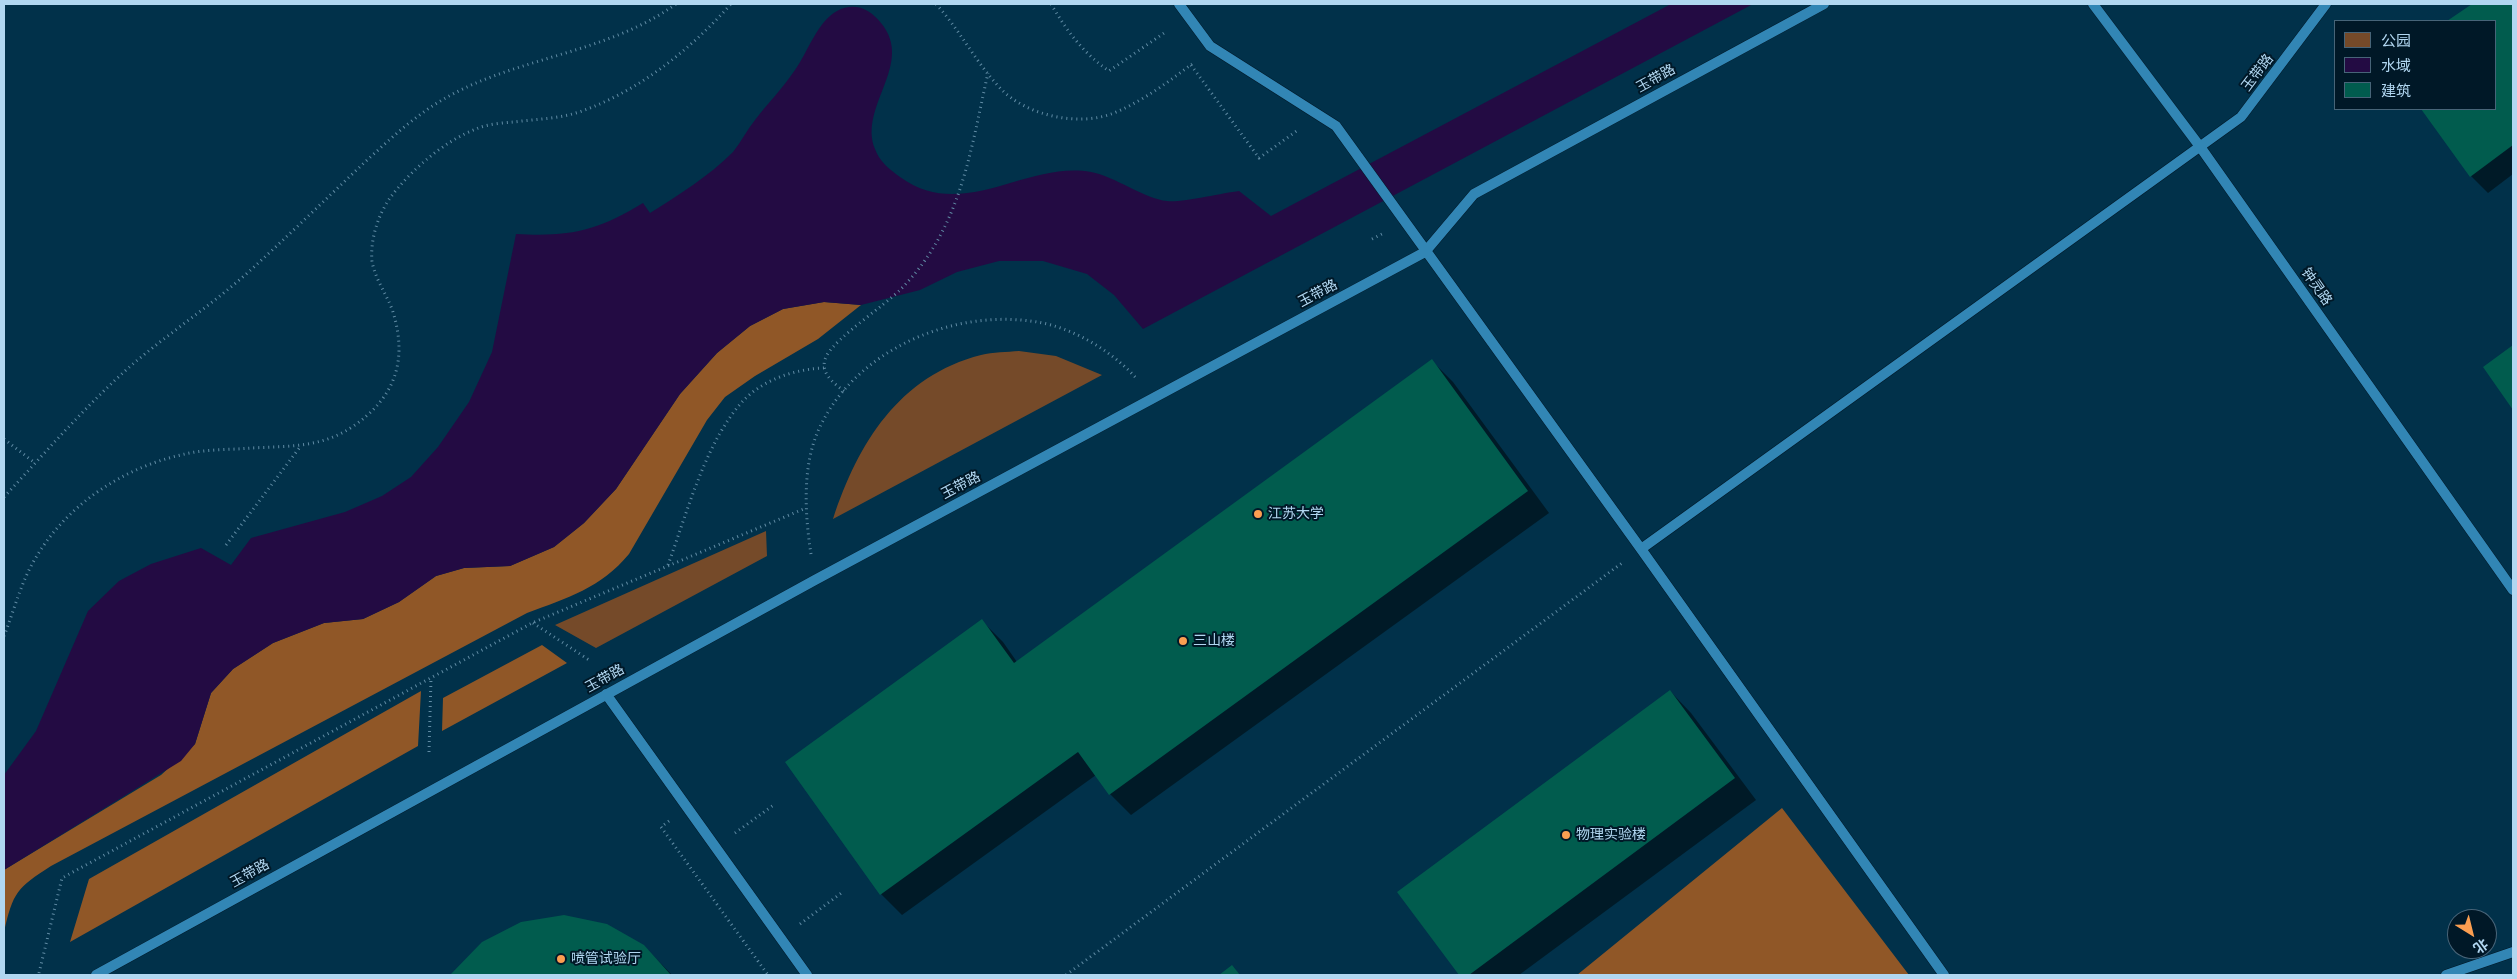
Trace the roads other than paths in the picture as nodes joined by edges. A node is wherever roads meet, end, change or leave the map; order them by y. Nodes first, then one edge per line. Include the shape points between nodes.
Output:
1 (1179, 4) edge
2 (1824, 4) edge
3 (2093, 4) edge
4 (2326, 4) edge
5 (2201, 148) junction
6 (1426, 252) junction
7 (1641, 549) junction
8 (2513, 590) edge
9 (606, 694) junction
10 (2513, 952) edge
11 (96, 975) edge
12 (807, 975) edge
13 (1944, 975) edge
14 (2446, 975) edge

1 - 6 lane via 1210,46 1336,126
2 - 6 lane, 玉带路 via 1474,194
3 - 5 lane, 钟灵路
4 - 5 lane, 玉带路 via 2241,117
5 - 7 lane, 玉带路
5 - 8 lane, 钟灵路
6 - 7 lane
6 - 9 lane, 玉带路
7 - 13 lane
9 - 11 lane, 玉带路
9 - 12 lane
10 - 14 lane

